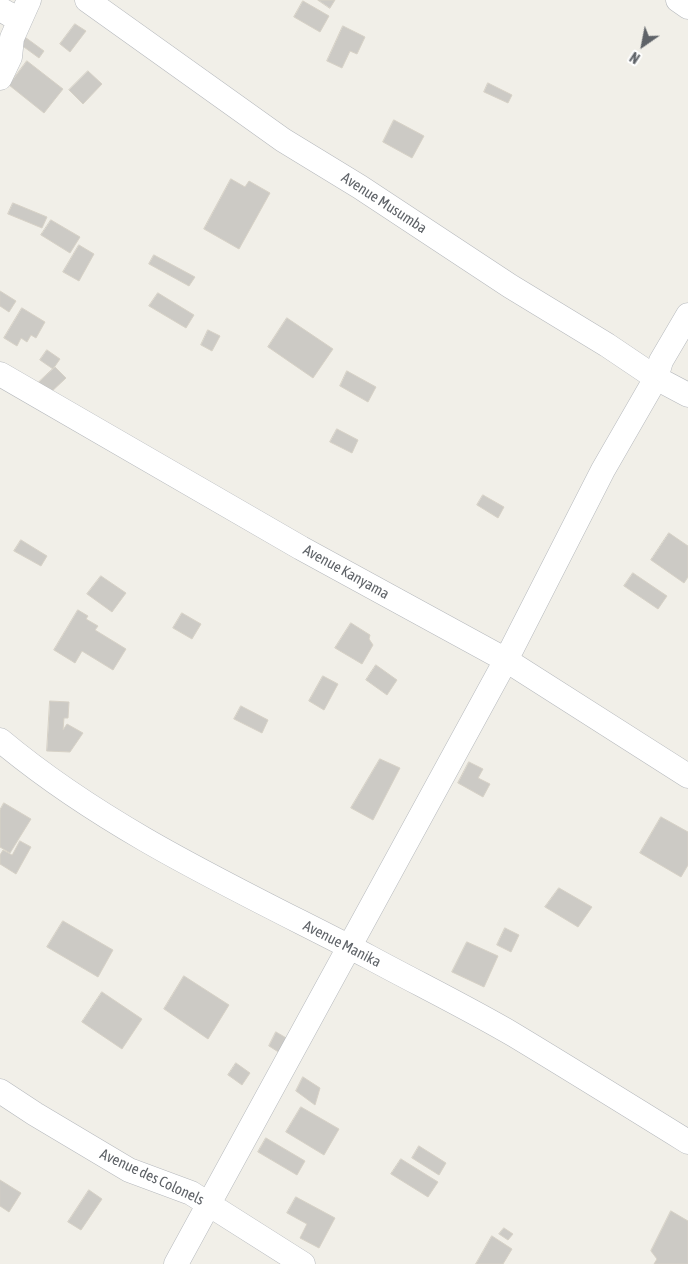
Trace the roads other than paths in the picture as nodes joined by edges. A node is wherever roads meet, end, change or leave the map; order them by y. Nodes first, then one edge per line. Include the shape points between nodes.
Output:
1 (87, 0) edge
2 (678, 0) edge
3 (688, 7) edge
4 (16, 10) edge
5 (0, 78) edge
6 (688, 315) edge
7 (0, 374) edge
8 (656, 378) junction
9 (688, 395) edge
10 (506, 660) junction
11 (0, 740) edge
12 (688, 776) edge
13 (349, 947) junction
14 (0, 1091) edge
15 (688, 1142) edge
16 (208, 1203) junction
17 (176, 1264) edge
18 (302, 1264) edge

1 - 8 street, Avenue Musumba via 283,140
2 - 3 street
4 - 5 street via 10,57
6 - 8 street via 661,361
7 - 10 street, Avenue Kanyama via 301,548
8 - 9 street, Avenue Musumba
8 - 10 street via 603,470
10 - 12 street, Avenue Kanyama
10 - 13 street
11 - 13 street, Avenue Manika via 50,780 141,836 236,891
13 - 15 street, Avenue Manika via 512,1034
13 - 16 street
14 - 16 street, Avenue des Colonels via 129,1170 191,1193
16 - 17 street
16 - 18 street, Avenue des Colonels

